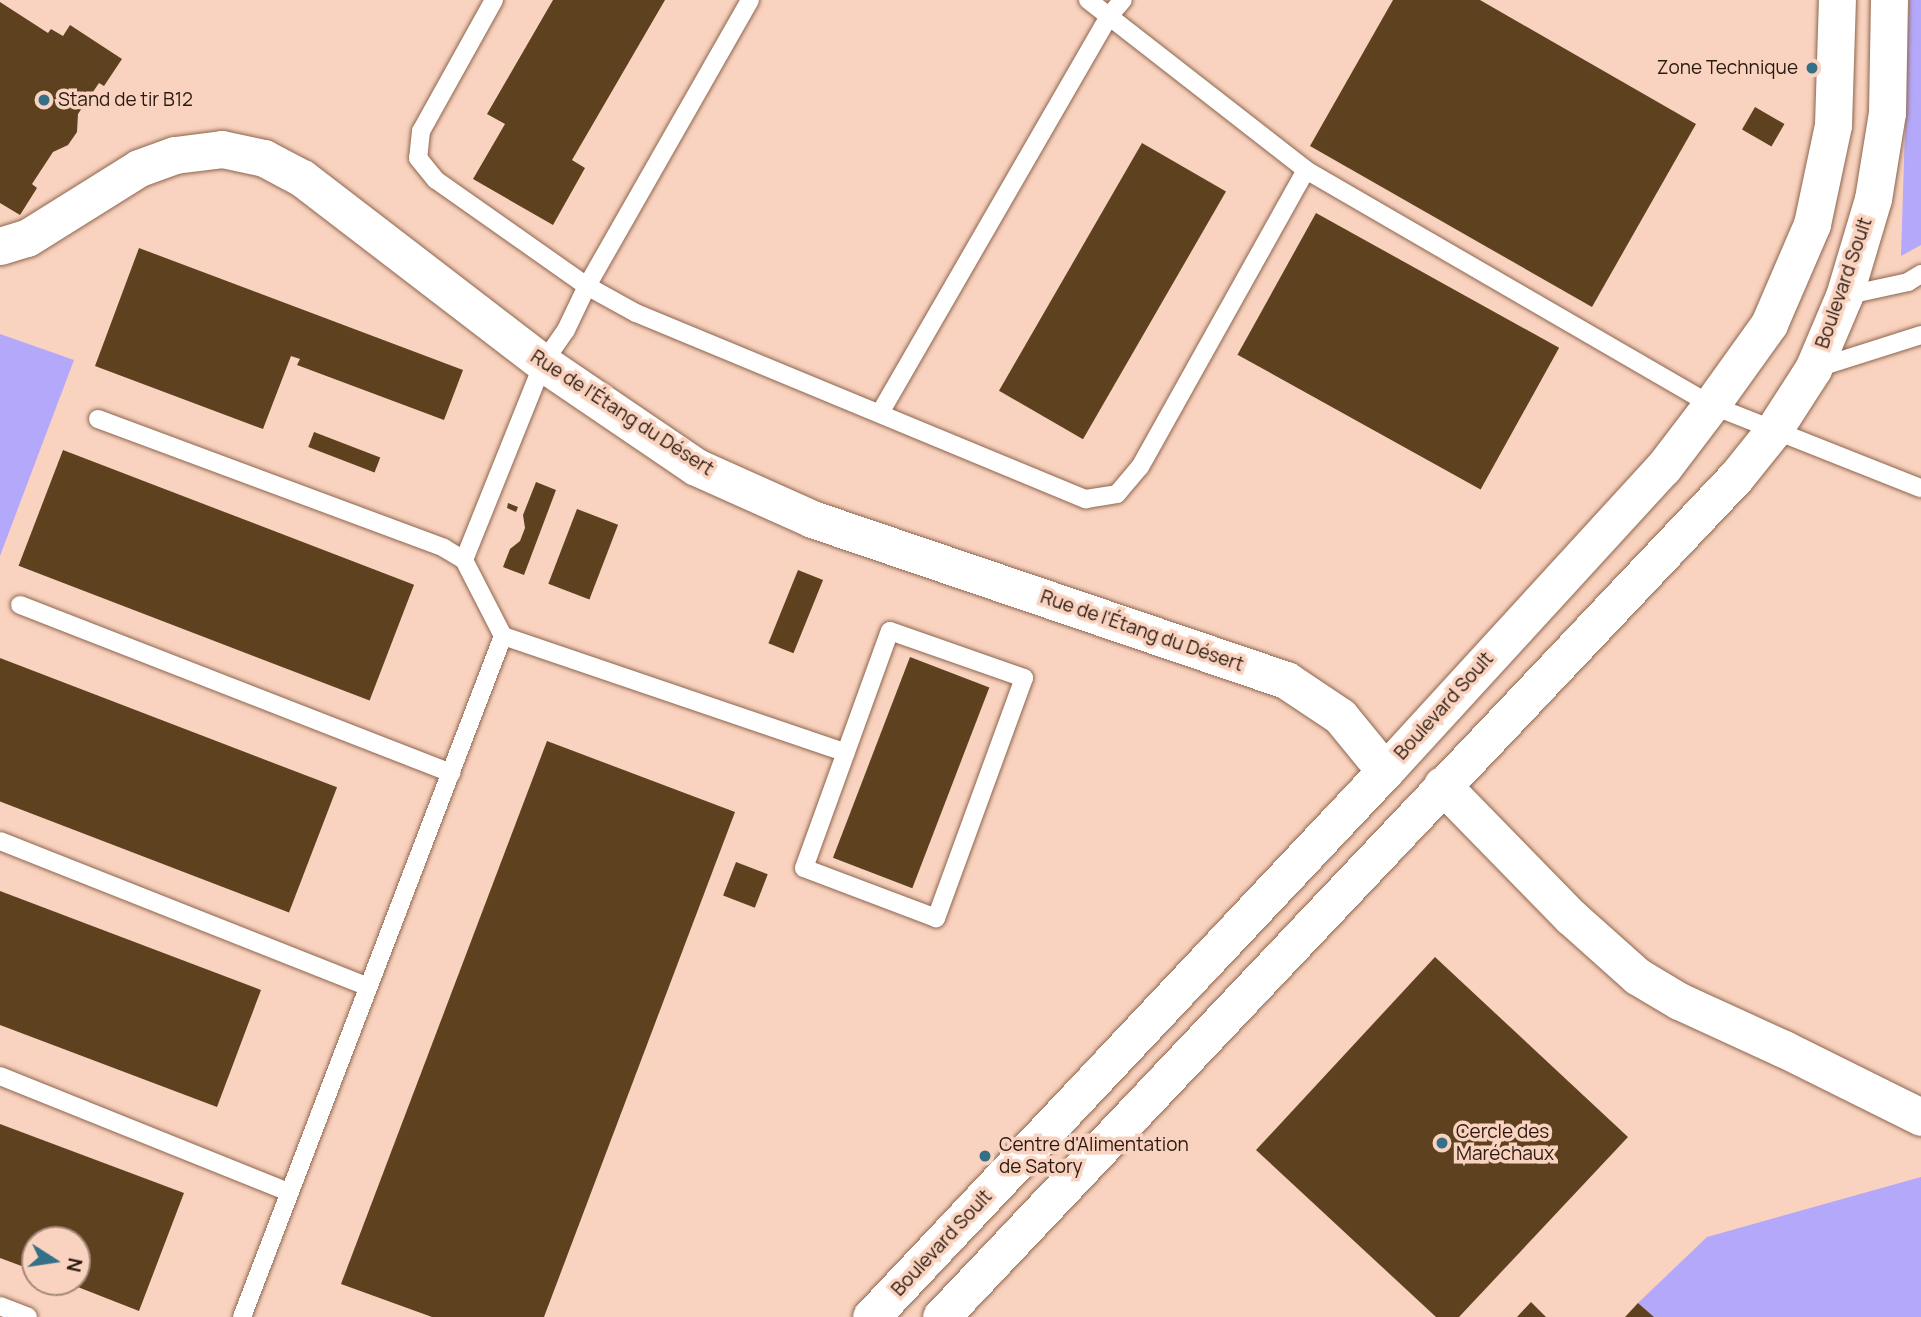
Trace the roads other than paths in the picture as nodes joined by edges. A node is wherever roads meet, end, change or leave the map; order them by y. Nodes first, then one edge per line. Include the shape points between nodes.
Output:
1 (494, 0) edge
2 (750, 0) edge
3 (1088, 0) edge
4 (1123, 0) edge
5 (1837, 0) edge
6 (1889, 0) edge
7 (1109, 16) junction
8 (1306, 170) junction
9 (0, 246) edge
10 (1921, 274) edge
11 (587, 286) junction
12 (1844, 296) junction
13 (1921, 335) edge
14 (543, 363) junction
15 (1813, 369) junction
16 (1712, 405) junction
17 (880, 413) junction
18 (98, 419) dead end
19 (1773, 431) junction
20 (1921, 488) edge
21 (464, 560) junction
22 (20, 605) dead end
23 (503, 636) junction
24 (846, 753) junction
25 (1385, 771) junction
26 (451, 773) junction
27 (1442, 785) junction
28 (0, 841) edge
29 (368, 987) junction
30 (0, 1076) edge
31 (1921, 1117) edge
32 (288, 1192) junction
33 (0, 1306) edge
34 (28, 1317) edge
35 (242, 1317) edge
36 (871, 1317) edge
37 (941, 1317) edge

1 - 11 lane via 421,131 418,158 436,180
2 - 11 lane
3 - 7 lane
4 - 7 lane
5 - 16 street, Boulevard Soult via 1833,125 1812,224 1769,324
6 - 12 street, Boulevard Soult via 1887,113 1873,199
7 - 8 lane
7 - 17 lane
8 - 16 lane
8 - 17 lane via 1140,467 1117,494 1086,499
9 - 14 street, Rue de l'Étang du Désert via 27,238 139,168 175,155 222,149 264,158 302,178
10 - 12 lane via 1908,282
11 - 14 lane via 566,330
11 - 17 lane via 636,313
12 - 15 street, Boulevard Soult
13 - 15 lane
14 - 21 lane
14 - 25 street, Rue de l'Étang du Désert via 696,467 812,519 1286,680 1340,716
15 - 19 street, Boulevard Soult
16 - 19 lane
16 - 25 street, Boulevard Soult via 1663,468
18 - 21 lane via 444,548
19 - 20 lane
19 - 27 street, Boulevard Soult via 1736,477
21 - 23 lane
22 - 26 lane
23 - 24 lane
23 - 26 lane
24 - 24 lane via 804,868 936,918 1024,678 890,631
25 - 36 street, Boulevard Soult
26 - 29 lane
27 - 31 street via 1571,917 1637,976 1679,1001
27 - 37 street, Boulevard Soult
28 - 29 lane
29 - 32 lane
30 - 32 lane
32 - 35 lane
33 - 34 lane

